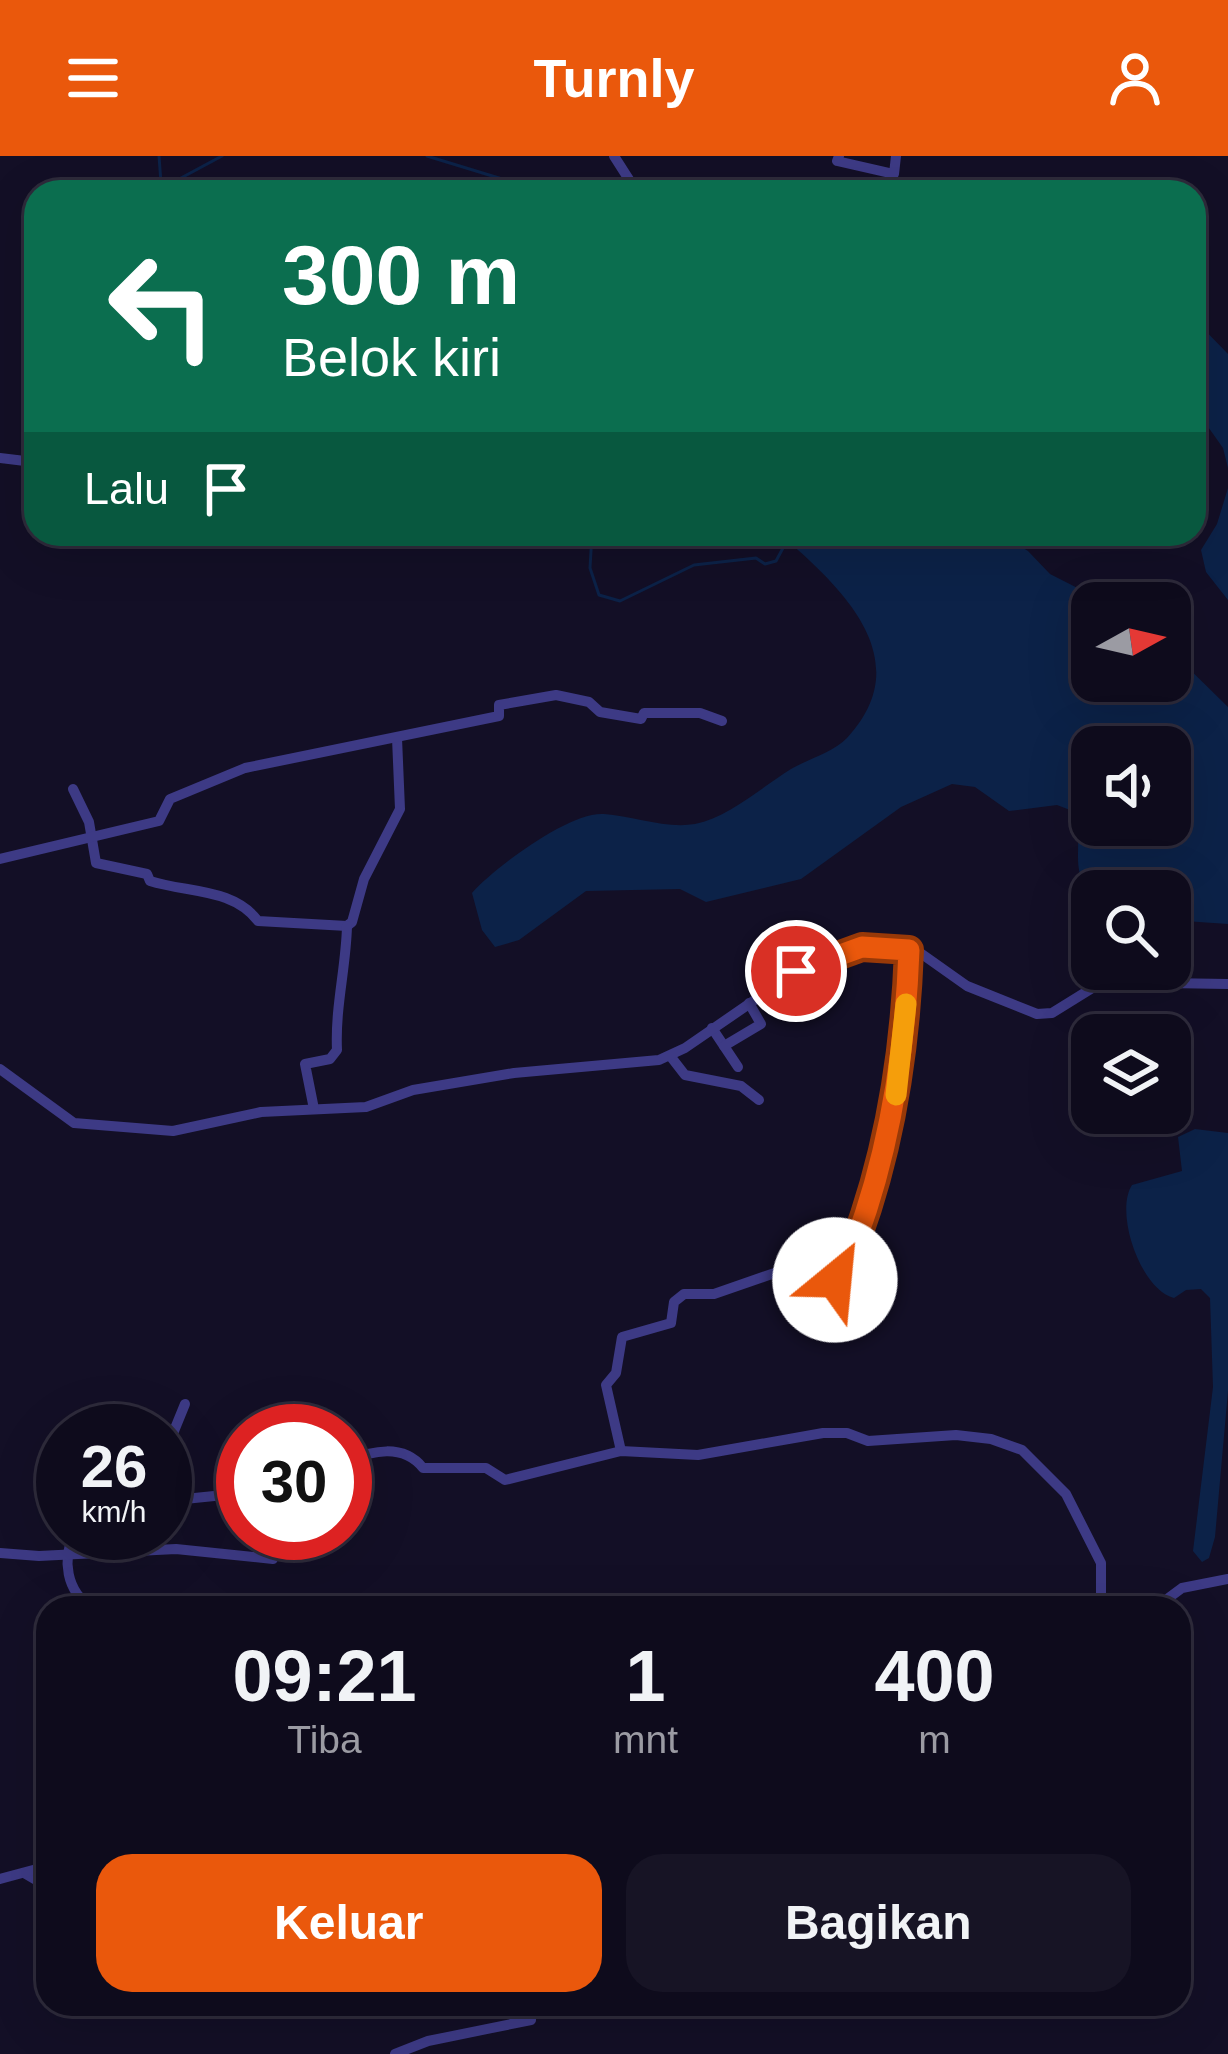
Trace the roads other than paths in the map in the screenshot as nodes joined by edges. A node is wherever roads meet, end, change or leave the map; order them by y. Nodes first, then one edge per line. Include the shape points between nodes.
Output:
1 (839, 156) edge
2 (896, 156) edge
3 (722, 721) dead end
4 (397, 739) junction
5 (73, 789) dead end
6 (92, 836) junction
7 (0, 859) edge
8 (347, 926) junction
9 (909, 950) junction
10 (1228, 985) edge
11 (749, 1003) junction
12 (712, 1028) junction
13 (724, 1046) junction
14 (671, 1057) junction
15 (737, 1067) dead end
16 (0, 1069) edge
17 (759, 1100) dead end
18 (314, 1109) junction
19 (621, 1450) junction
20 (372, 1456) edge
21 (0, 1553) edge
22 (36, 1554) edge
23 (67, 1560) edge
24 (1228, 1579) edge
25 (77, 1596) edge
26 (1101, 1596) edge
27 (1171, 1596) edge
28 (36, 1870) edge
29 (24, 1873) junction
30 (0, 1880) edge
31 (36, 1880) edge
32 (531, 2020) dead end
33 (394, 2054) edge

1 - 2 street via 895,174
3 - 4 street via 700,713 610,715 549,694 499,705 499,716
4 - 6 street via 245,768 170,799 159,821
4 - 8 street via 400,808
5 - 6 street
6 - 7 street
6 - 8 street via 96,863 244,903 258,921
8 - 18 street via 337,1050 305,1064
9 - 10 street via 967,986 1037,1014 1102,982
9 - 11 street via 862,947 829,957
9 - 19 street via 894,1106 875,1192 843,1273 835,1280 786,1269 714,1294 684,1294 671,1323 622,1337 606,1384
11 - 12 street
11 - 13 street via 761,1024
12 - 13 street
12 - 14 street
13 - 15 street
14 - 17 street via 686,1075 742,1086
14 - 18 street via 514,1073 413,1090 366,1107
16 - 18 street via 74,1123 173,1131
19 - 20 street via 505,1480 486,1468 423,1468 395,1451
19 - 26 street via 698,1454 834,1432 868,1442 991,1439 1022,1450 1066,1494 1101,1563
21 - 22 street
23 - 25 street
24 - 27 street
28 - 29 street
29 - 30 street
29 - 31 street
32 - 33 street

